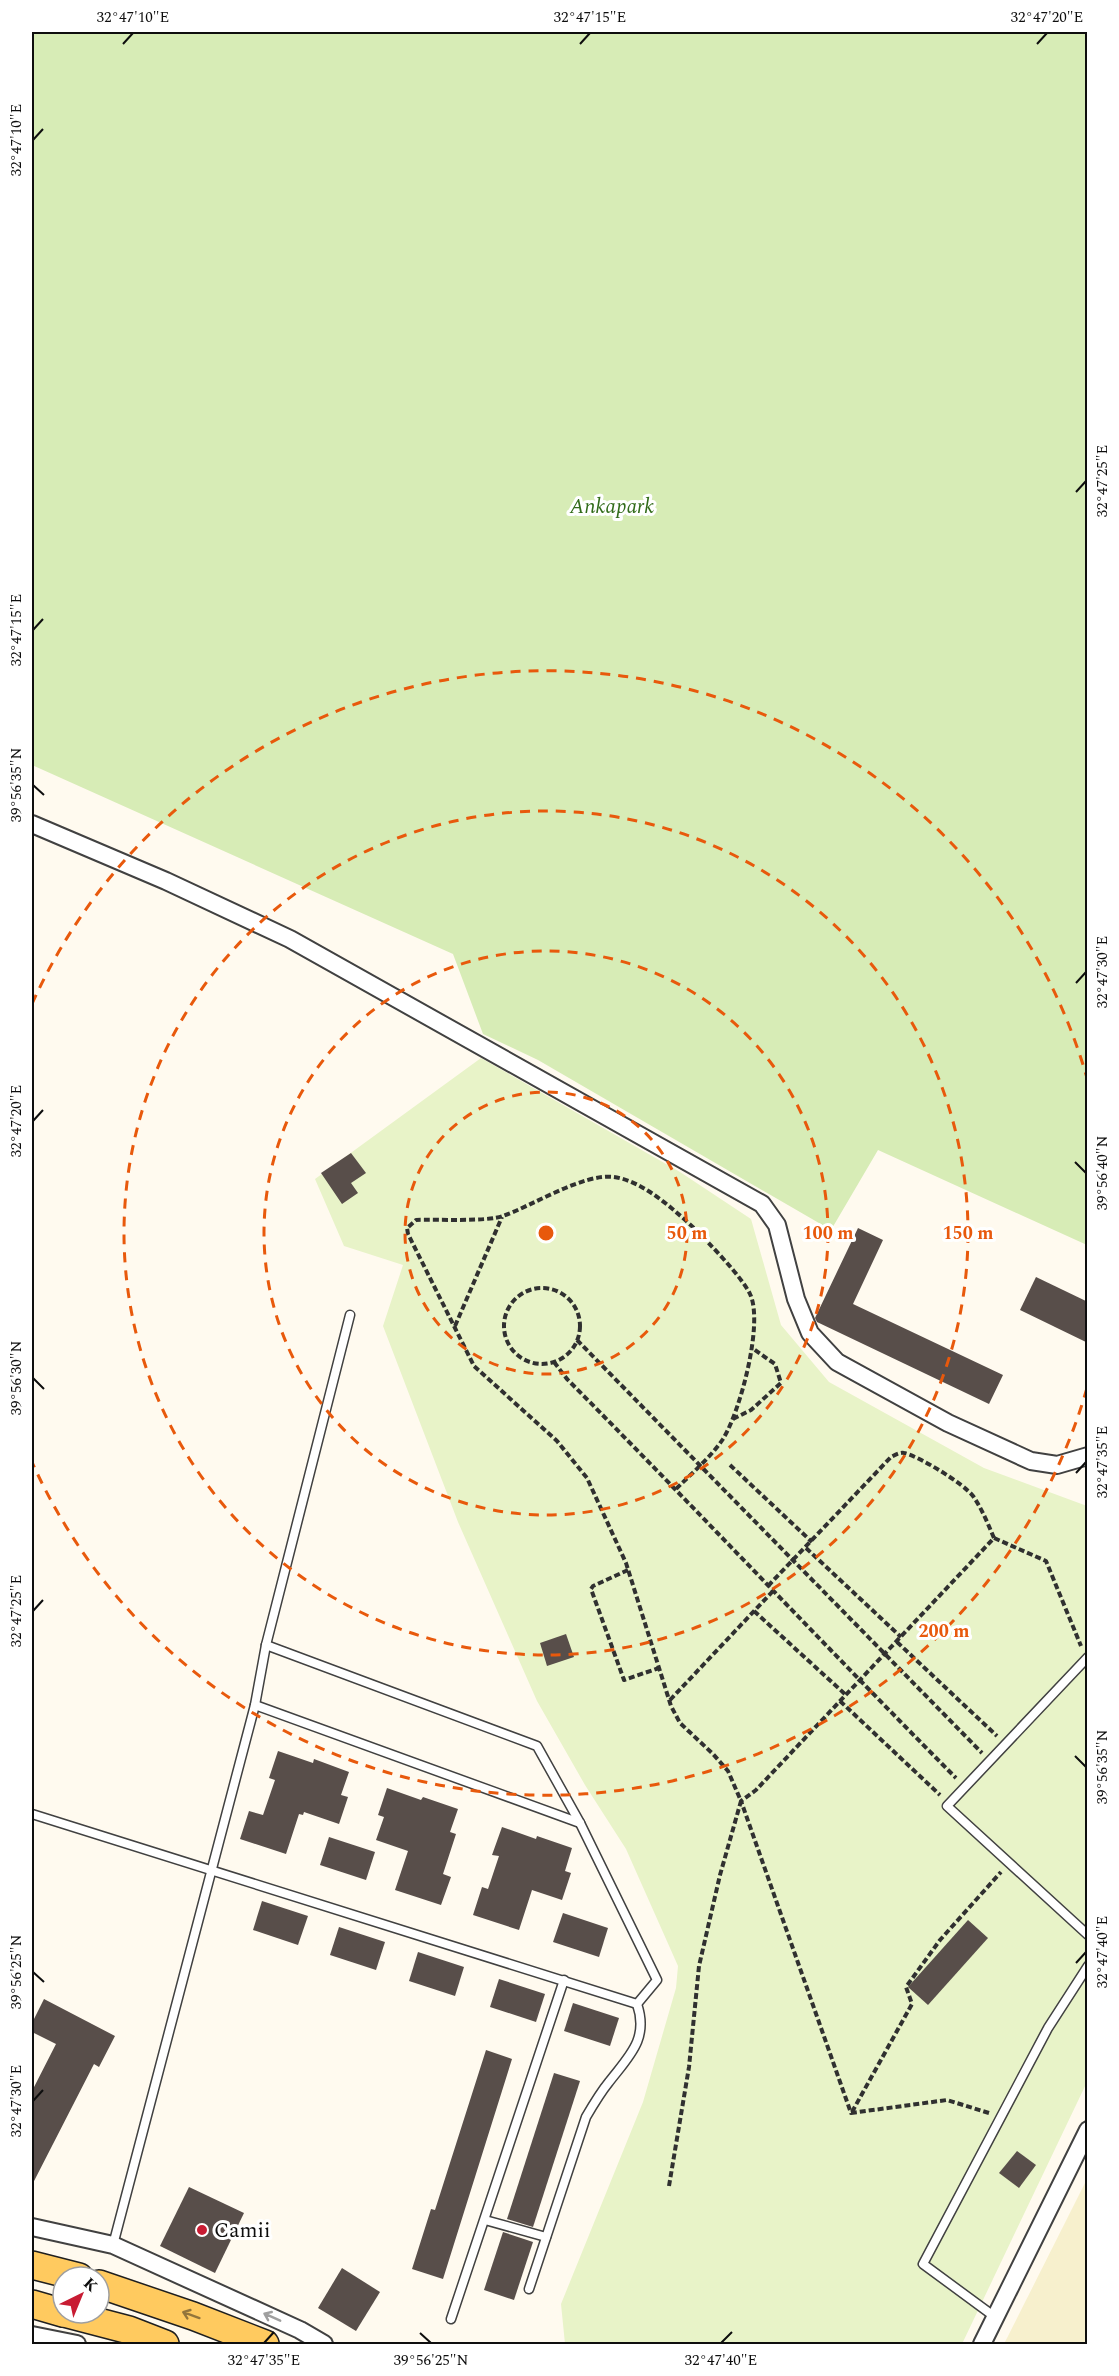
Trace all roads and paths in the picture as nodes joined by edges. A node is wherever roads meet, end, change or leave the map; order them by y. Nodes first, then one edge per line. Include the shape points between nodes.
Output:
1 (32, 824) edge
2 (502, 1217) junction
3 (351, 1315) dead end
4 (455, 1327) junction
5 (578, 1340) junction
6 (752, 1347) junction
7 (554, 1362) junction
8 (732, 1419) junction
9 (1088, 1456) edge
10 (699, 1465) junction
11 (730, 1465) dead end
12 (676, 1489) junction
13 (994, 1538) junction
14 (812, 1542) junction
15 (806, 1548) junction
16 (793, 1561) junction
17 (628, 1570) junction
18 (768, 1586) junction
19 (773, 1591) junction
20 (754, 1611) junction
21 (902, 1636) junction
22 (897, 1642) junction
23 (266, 1646) junction
24 (884, 1655) junction
25 (1087, 1658) edge
26 (659, 1668) junction
27 (859, 1681) junction
28 (846, 1695) junction
29 (669, 1701) junction
30 (840, 1701) junction
31 (255, 1705) junction
32 (1006, 1744) junction
33 (990, 1761) junction
34 (965, 1787) junction
35 (741, 1801) junction
36 (950, 1803) junction
37 (32, 1814) edge
38 (580, 1824) junction
39 (1009, 1864) junction
40 (211, 1872) junction
41 (1088, 1935) edge
42 (1088, 1966) edge
43 (564, 1980) junction
44 (637, 2004) junction
45 (851, 2113) junction
46 (1001, 2117) junction
47 (1088, 2130) edge
48 (669, 2186) dead end
49 (485, 2220) junction
50 (32, 2228) edge
51 (546, 2237) junction
52 (112, 2245) junction
53 (32, 2265) edge
54 (51, 2270) edge
55 (111, 2288) edge
56 (528, 2289) dead end
57 (32, 2304) edge
58 (51, 2309) edge
59 (995, 2317) junction
60 (452, 2319) dead end
61 (110, 2325) edge
62 (32, 2335) edge
63 (77, 2344) edge
64 (165, 2344) edge
65 (265, 2344) edge
66 (324, 2344) edge
67 (982, 2344) edge

1 - 9 street via 290,939 762,1204 777,1225 796,1299 810,1333 837,1362 948,1423 1031,1461 1057,1465
2 - 4 path
2 - 4 path via 416,1220 407,1228
2 - 6 path via 597,1178 615,1177 635,1184 705,1239 750,1293 755,1308
3 - 23 lane
4 - 17 path via 474,1366 557,1441 587,1478
5 - 7 path via 566,1356
5 - 7 path via 580,1320 567,1297 543,1287 518,1296 504,1318 508,1344 528,1362
5 - 10 path
6 - 8 path
6 - 8 path via 775,1364 782,1383 752,1410
7 - 12 path
8 - 10 path via 720,1443
10 - 12 path
10 - 16 path
11 - 14 path
12 - 18 path
13 - 14 path via 972,1495 962,1485 904,1453 891,1457
13 - 21 path
13 - 25 path via 1046,1561
14 - 15 path
15 - 16 path
15 - 21 path
16 - 18 path
16 - 24 path
17 - 26 path
17 - 26 path via 591,1589 624,1680
18 - 19 path
19 - 20 path
19 - 27 path
20 - 28 path
20 - 29 path
21 - 22 path
22 - 24 path
22 - 32 path
23 - 31 lane
23 - 38 lane via 537,1746
24 - 27 path
24 - 33 path
25 - 32 lane
26 - 29 path
27 - 28 path
27 - 34 path
28 - 30 path
29 - 35 path via 680,1723 728,1771
30 - 35 path
30 - 36 path
31 - 38 lane
31 - 40 lane
32 - 33 lane
33 - 34 lane
34 - 36 lane
35 - 45 path
35 - 48 path via 699,1966 689,2067
36 - 39 lane via 947,1806
37 - 40 lane
38 - 44 lane via 657,1980
39 - 41 lane
39 - 45 path via 940,1940 906,1987 912,2004
40 - 43 lane
40 - 52 lane
42 - 46 lane via 1048,2028
43 - 44 lane
43 - 49 lane
44 - 51 lane via 642,2024 636,2045 586,2118
45 - 46 path via 947,2100
46 - 59 lane via 923,2264
47 - 59 street
49 - 51 lane
49 - 60 lane
50 - 52 street
51 - 56 lane
66 -> 52 street
53 - 54 main road
65 -> 55 main road
57 - 58 main road
59 - 67 street
61 - 64 main road
62 - 63 street

